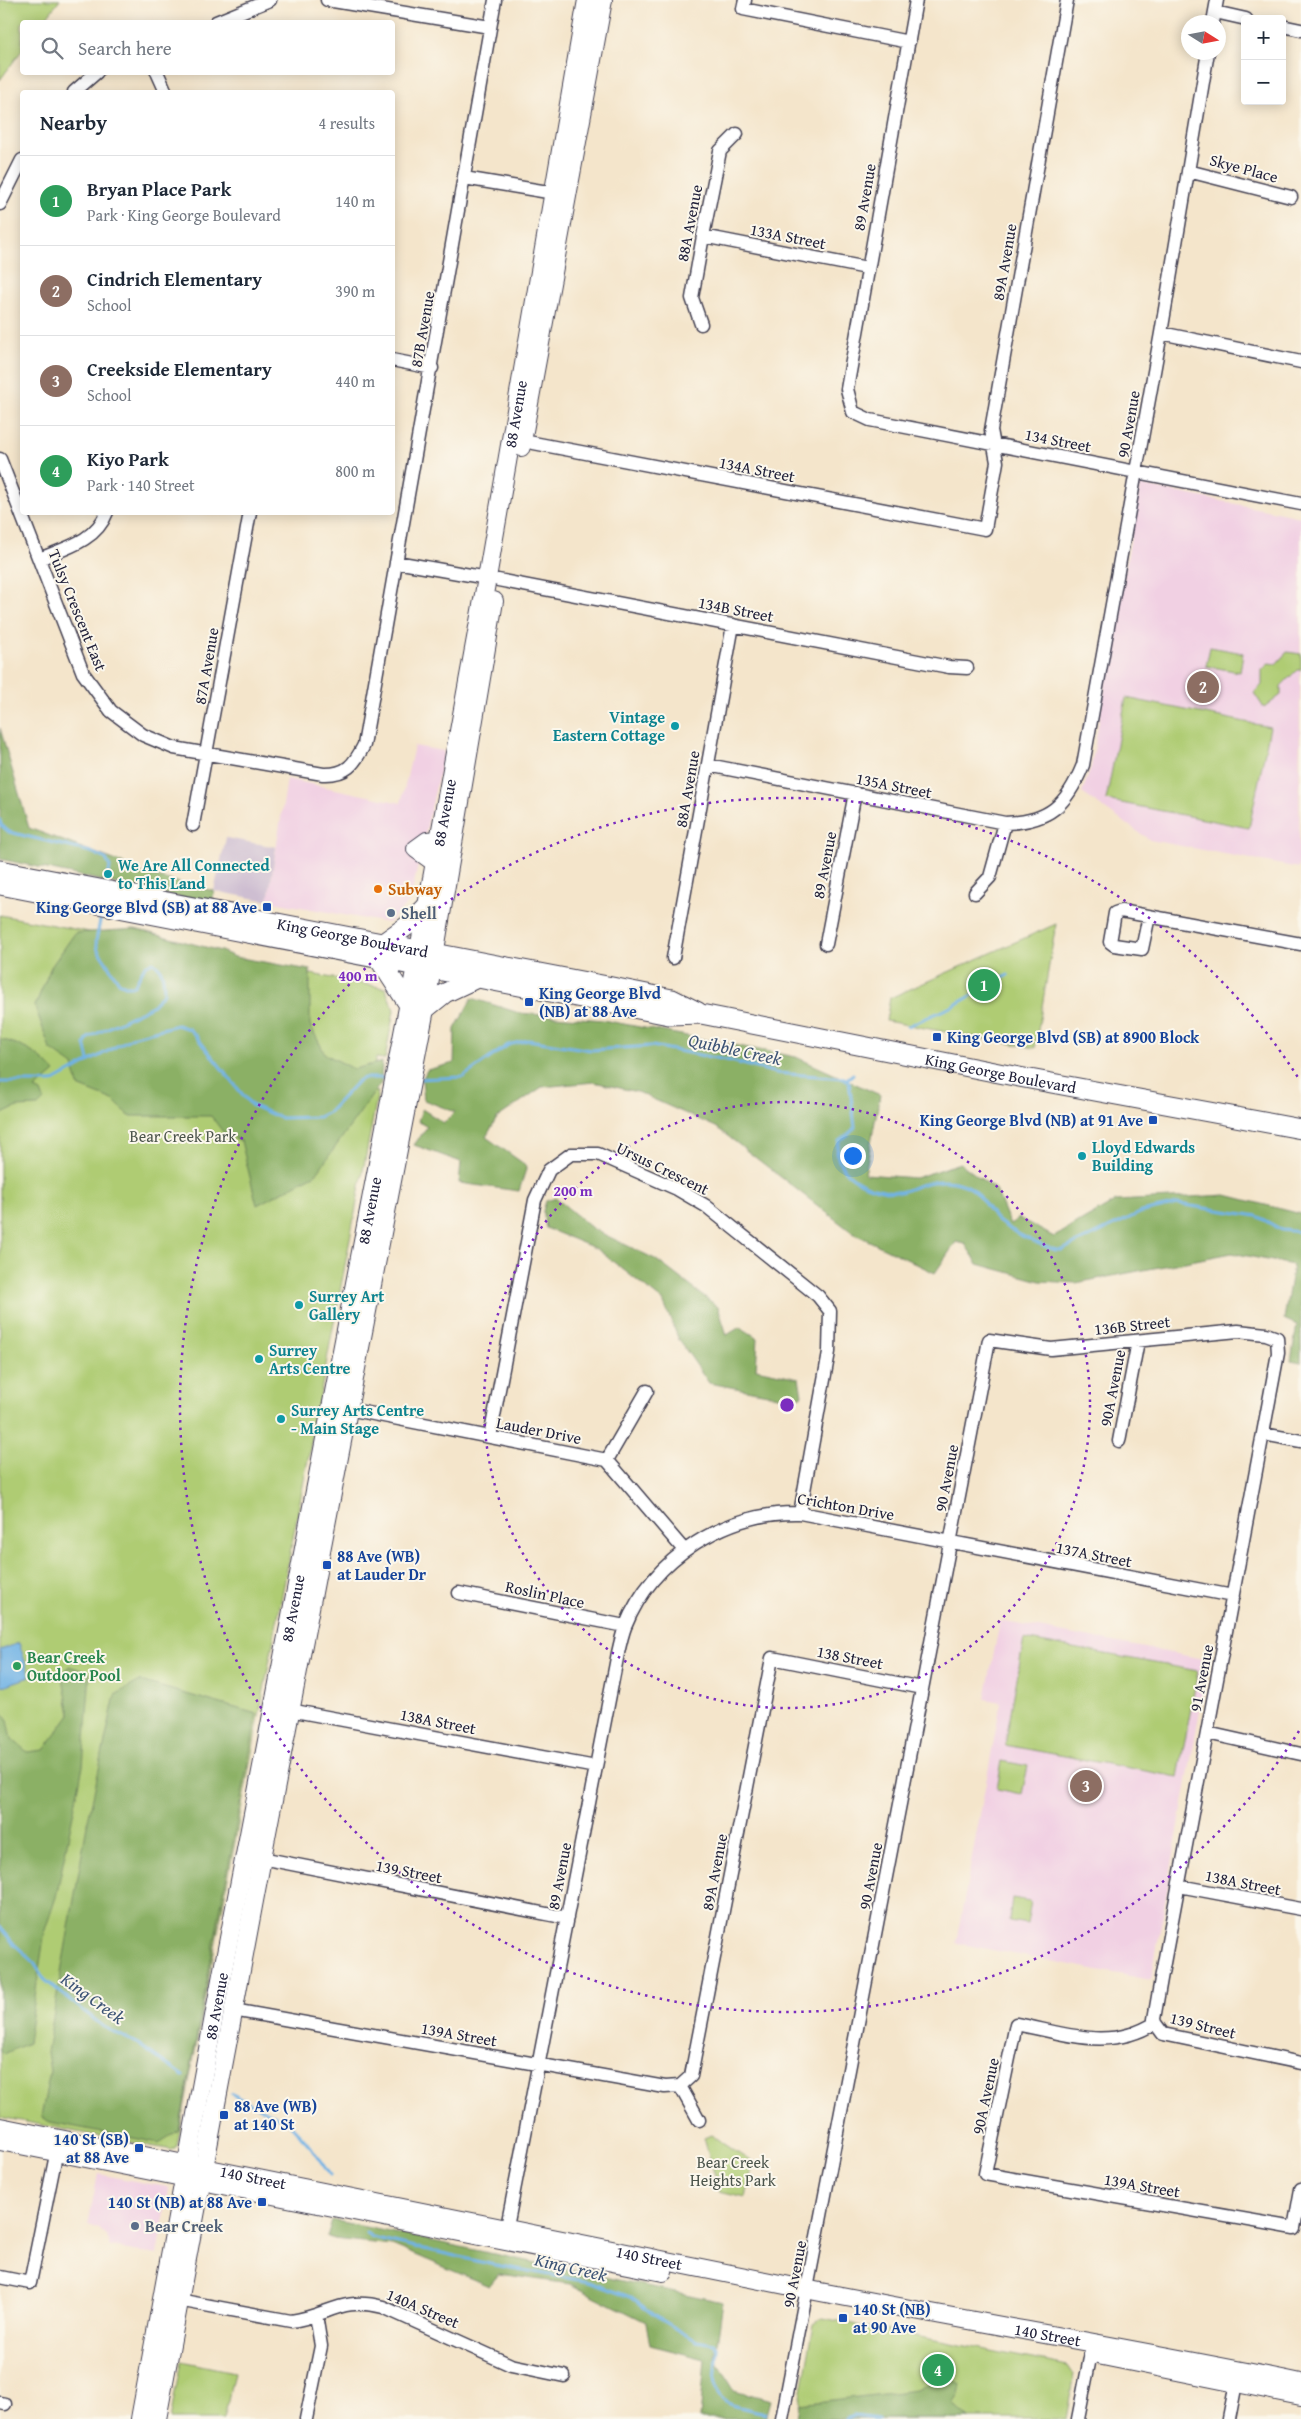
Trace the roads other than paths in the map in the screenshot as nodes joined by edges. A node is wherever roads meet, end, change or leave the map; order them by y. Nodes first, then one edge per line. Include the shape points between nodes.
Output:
1 (270, 0) edge
2 (327, 0) edge
3 (495, 0) edge
4 (587, 0) edge
5 (603, 0) edge
6 (745, 0) edge
7 (916, 0) edge
8 (1067, 0) edge
9 (345, 2) edge
10 (1215, 12) edge
11 (1241, 18) edge
12 (221, 20) edge
13 (490, 27) junction
14 (1286, 27) edge
15 (1301, 30) edge
16 (909, 42) junction
17 (1207, 60) edge
18 (94, 75) edge
19 (158, 75) edge
20 (76, 90) edge
21 (165, 90) edge
22 (737, 134) dead end
23 (20, 164) edge
24 (1188, 171) junction
25 (464, 178) junction
26 (560, 194) junction
27 (1291, 197) dead end
28 (0, 204) edge
29 (703, 236) junction
30 (867, 268) junction
31 (701, 324) dead end
32 (1161, 333) junction
33 (395, 361) edge
34 (1301, 362) edge
35 (432, 368) junction
36 (849, 400) joint
37 (522, 441) junction
38 (994, 444) junction
39 (0, 458) edge
40 (1136, 472) junction
41 (1301, 504) edge
42 (20, 510) edge
43 (22, 515) edge
44 (106, 515) edge
45 (249, 515) edge
46 (985, 529) joint
47 (39, 559) junction
48 (396, 562) junction
49 (492, 579) junction
50 (733, 625) junction
51 (967, 668) dead end
52 (207, 754) junction
53 (708, 765) junction
54 (342, 773) joint
55 (855, 793) junction
56 (1067, 797) joint
57 (1004, 823) junction
58 (193, 824) dead end
59 (0, 870) edge
60 (0, 885) edge
61 (76, 892) junction
62 (975, 892) dead end
63 (427, 906) junction
64 (1149, 916) dead end
65 (826, 944) dead end
66 (1301, 944) edge
67 (381, 951) junction
68 (672, 958) dead end
69 (426, 960) junction
70 (478, 978) junction
71 (417, 1007) junction
72 (701, 1014) junction
73 (403, 1079) junction
74 (1301, 1129) edge
75 (1276, 1338) joint
76 (989, 1340) joint
77 (1138, 1341) junction
78 (335, 1391) junction
79 (647, 1391) dead end
80 (348, 1409) junction
81 (1264, 1434) junction
82 (490, 1437) junction
83 (1119, 1441) dead end
84 (1301, 1441) edge
85 (606, 1460) junction
86 (800, 1513) junction
87 (950, 1543) junction
88 (684, 1550) junction
89 (459, 1593) dead end
90 (1233, 1596) junction
91 (625, 1626) junction
92 (772, 1658) joint
93 (922, 1688) junction
94 (282, 1708) junction
95 (1208, 1734) junction
96 (1301, 1754) edge
97 (596, 1767) junction
98 (254, 1856) junction
99 (1179, 1886) junction
100 (1301, 1909) edge
101 (567, 1918) junction
102 (233, 2010) junction
103 (1155, 2023) junction
104 (1016, 2024) joint
105 (1301, 2063) edge
106 (539, 2065) junction
107 (680, 2086) junction
108 (699, 2120) dead end
109 (0, 2126) edge
110 (0, 2142) edge
111 (58, 2145) junction
112 (193, 2172) junction
113 (985, 2174) joint
114 (1301, 2189) edge
115 (507, 2227) junction
116 (0, 2277) edge
117 (806, 2294) junction
118 (178, 2300) junction
119 (316, 2315) junction
120 (1156, 2353) junction
121 (1091, 2354) junction
122 (564, 2376) dead end
123 (1236, 2383) junction
124 (1301, 2383) edge
125 (1301, 2396) edge
126 (140, 2419) edge
127 (157, 2419) edge
128 (306, 2419) edge
129 (782, 2419) edge
130 (1078, 2419) edge
131 (1229, 2419) edge

1 - 12 street
2 - 9 street
3 - 13 street, 87B Avenue
4 - 26 main road, 88 Avenue
5 - 26 main road, 88 Avenue
6 - 16 street via 744,8
7 - 16 street, 89 Avenue
8 - 38 street, 89A Avenue via 991,430
9 - 13 street
10 - 11 street
13 - 25 street, 87B Avenue
14 - 15 street
16 - 30 street, 89 Avenue
17 - 24 street, 90 Avenue
18 - 20 street
19 - 21 street
22 - 29 street, 88A Avenue via 720,151
23 - 28 street
24 - 27 street, Skye Place
24 - 32 street, 90 Avenue
25 - 26 street
25 - 35 street, 87B Avenue
26 - 37 main road, 88 Avenue
26 - 49 main road, 88 Avenue
29 - 30 street, 133A Street
29 - 31 street, 88A Avenue via 692,298
30 - 36 street, 89 Avenue via 847,389
32 - 34 street
32 - 40 street, 90 Avenue
33 - 35 street
35 - 48 street, 87B Avenue
36 - 38 street, 134 Street via 852,412 870,420
37 - 46 street, 134A Street
37 - 49 main road, 88 Avenue
38 - 40 street, 134 Street
38 - 46 street, 89A Avenue via 997,462
39 - 42 street, Tulsy Crescent East
40 - 41 street, 134 Street
40 - 56 street, 90 Avenue via 1083,765
43 - 47 street, Tulsy Crescent East
44 - 47 street via 102,526 88,539
45 - 52 street, 87A Avenue
47 - 52 street, Tulsy Crescent East via 83,672 111,711 144,735 174,748
48 - 49 street, 134B Street
48 - 54 street, 87B Avenue via 364,745 356,761
49 - 50 street, 134B Street
49 - 63 main road, 88 Avenue via 438,840 427,841 416,849 434,862
49 - 69 main road, 88 Avenue
50 - 51 street, 134B Street via 949,668
50 - 53 street, 88A Avenue
52 - 54 street, Tulsy Crescent East via 323,774
52 - 58 street, 87A Avenue
53 - 55 street, 135A Street
53 - 68 street, 88A Avenue
55 - 57 street, 135A Street
55 - 65 street, 89 Avenue
56 - 57 street, 135A Street via 1041,817 1024,823
57 - 62 street via 990,877
59 - 61 main road, King George Boulevard
60 - 61 main road, King George Boulevard
61 - 67 main road, King George Boulevard
63 - 67 main road
63 - 69 main road, 88 Avenue
64 - 66 street
67 - 69 main road, King George Boulevard
67 - 71 main road
69 - 70 main road, King George Boulevard
69 - 71 main road, 88 Avenue
69 - 72 main road, King George Boulevard via 672,999
70 - 71 main road
70 - 72 main road, King George Boulevard via 669,1015
71 - 73 main road, 88 Avenue
72 - 74 main road, King George Boulevard
73 - 78 main road, 88 Avenue
73 - 80 main road, 88 Avenue
75 - 77 street, 136B Street via 1238,1331
75 - 81 street, 91 Avenue via 1278,1353
76 - 77 street, 136B Street via 1051,1349
76 - 87 street, 90 Avenue
77 - 83 street, 90A Avenue
78 - 80 main road
78 - 94 main road, 88 Avenue
79 - 85 street
80 - 82 street, Lauder Drive
80 - 94 main road, 88 Avenue
81 - 84 street
81 - 90 street, 91 Avenue
82 - 85 street, Lauder Drive
82 - 86 street, Ursus Crescent via 535,1200 549,1170 571,1154 598,1154 677,1189 706,1206 818,1296 830,1311 829,1352
85 - 88 street
86 - 87 street, Crichton Drive
86 - 88 street, Crichton Drive via 765,1515 738,1522
87 - 90 street, 137A Street
87 - 93 street, 90 Avenue
88 - 91 street, 89 Avenue via 662,1570
89 - 91 street, Roslin Place
90 - 95 street, 91 Avenue
91 - 97 street, 89 Avenue
92 - 93 street, 138 Street
92 - 107 street, 89A Avenue via 691,2076
93 - 117 street, 90 Avenue
94 - 97 street, 138A Street
94 - 98 main road, 88 Avenue
95 - 96 street
95 - 99 street, 91 Avenue
97 - 101 street, 89 Avenue
98 - 101 street, 139 Street
98 - 102 main road, 88 Avenue
98 - 112 main road, 88 Avenue
99 - 100 street, 138A Street
99 - 103 street, 91 Avenue
101 - 106 street, 89 Avenue
102 - 106 street, 139A Street
102 - 112 main road, 88 Avenue
103 - 104 street, 139 Street via 1128,2037 1111,2039
103 - 105 street, 139 Street via 1163,2034
104 - 113 street, 90A Avenue
106 - 107 street, 139A Street via 665,2087
106 - 115 street, 89 Avenue
107 - 108 street
109 - 111 main road, 140 Street
110 - 111 main road, 140 Street
111 - 112 main road, 140 Street
111 - 116 street via 30,2283
112 - 115 main road, 140 Street
112 - 117 main road, 140 Street
112 - 118 main road, 88 Avenue
112 - 126 main road, 88 Avenue
113 - 114 street, 139A Street via 1294,2228
115 - 117 main road, 140 Street
117 - 120 main road, 140 Street
117 - 121 main road, 140 Street
117 - 129 street, 90 Avenue
118 - 119 street, 140A Street via 291,2321
118 - 127 main road, 88 Avenue
119 - 122 street, 140A Street via 352,2303 368,2303 511,2364
119 - 128 street via 321,2346
120 - 121 main road via 1142,2356 1097,2348
120 - 124 main road, 140 Street
121 - 123 main road, 140 Street
121 - 130 street
123 - 125 main road, 140 Street
123 - 131 street

